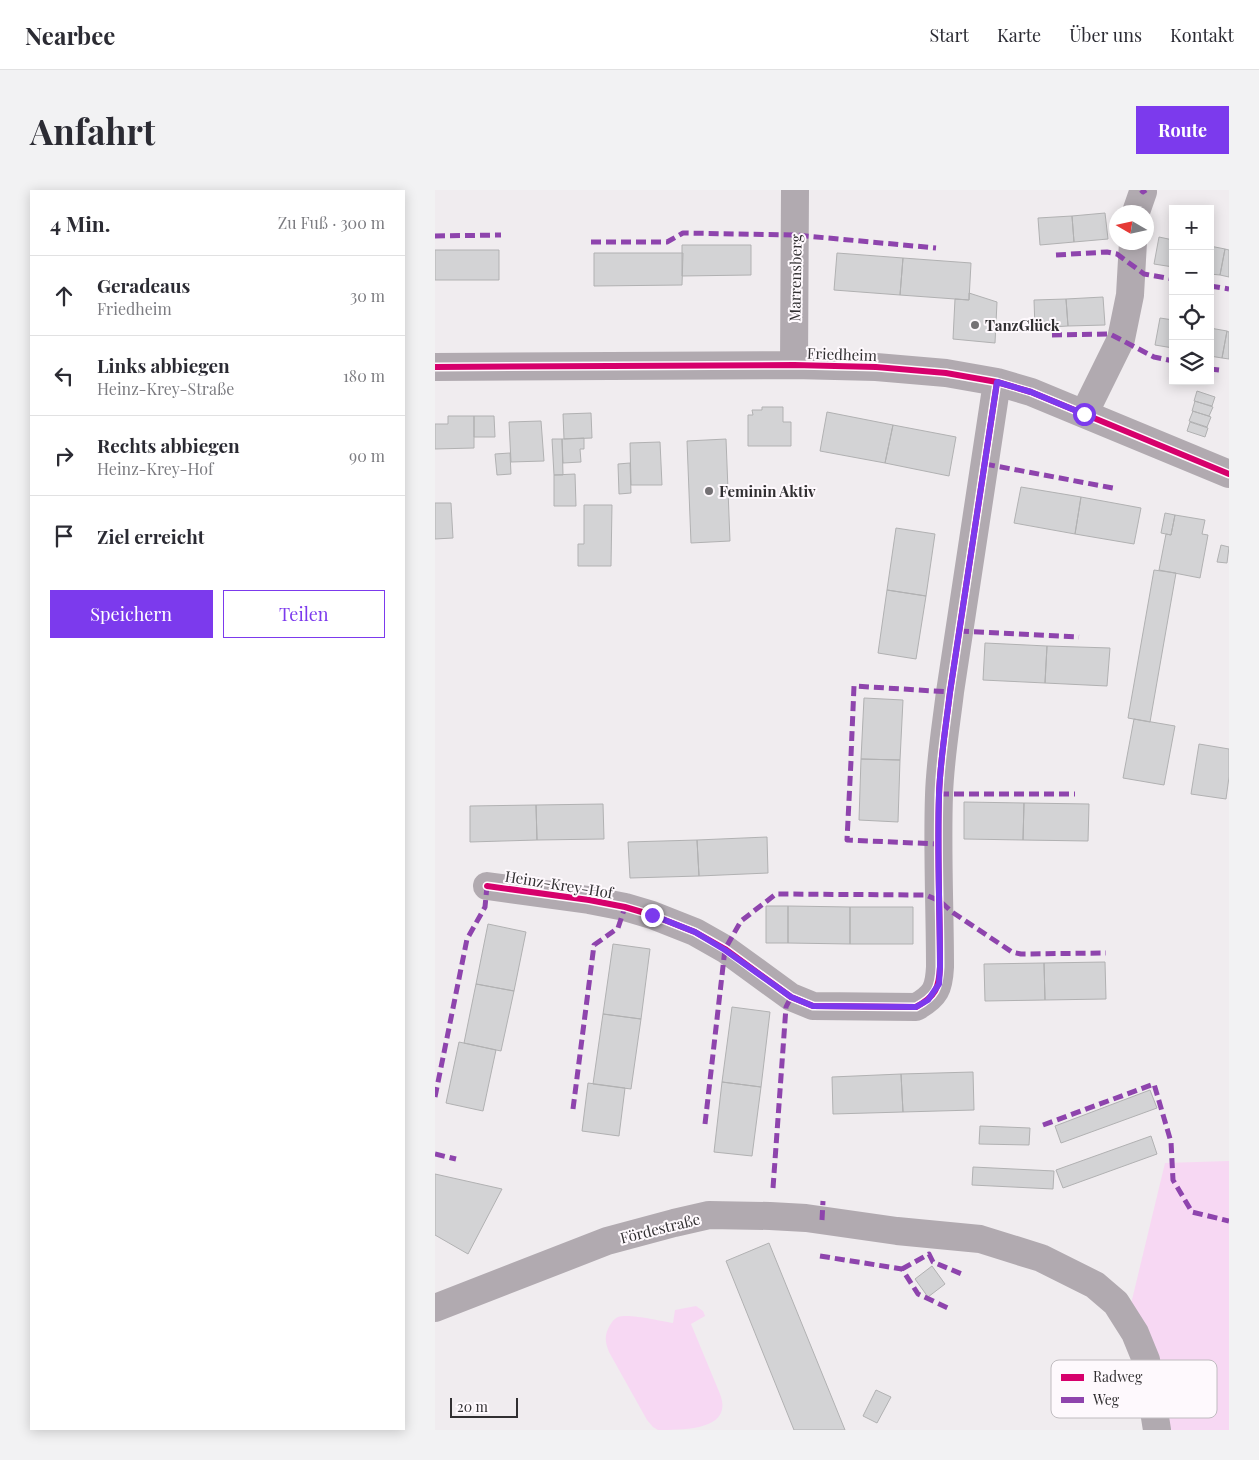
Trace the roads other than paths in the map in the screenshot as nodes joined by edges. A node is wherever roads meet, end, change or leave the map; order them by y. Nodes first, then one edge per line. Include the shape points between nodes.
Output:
1 (795, 190) edge
2 (1133, 250) edge
3 (794, 365) junction
4 (435, 367) edge
5 (997, 382) junction
6 (1084, 414) junction
7 (1229, 474) edge
8 (487, 886) dead end
9 (435, 1308) edge
10 (1146, 1360) edge

1 - 3 street, Marrensberg
2 - 6 street via 1130,294 1121,339
3 - 4 street, Friedheim
3 - 5 street, Friedheim via 876,367 945,373
5 - 6 street, Friedheim
5 - 8 street, Heinz-Krey-Hof via 944,738 939,794 939,984 928,1000 916,1007 813,1006 791,997 695,932 652,915 589,900
6 - 7 street, Friedheim
9 - 10 street, Fördestraße via 607,1241 674,1223 709,1215 806,1218 980,1239 1041,1258 1095,1285 1116,1303 1135,1333

